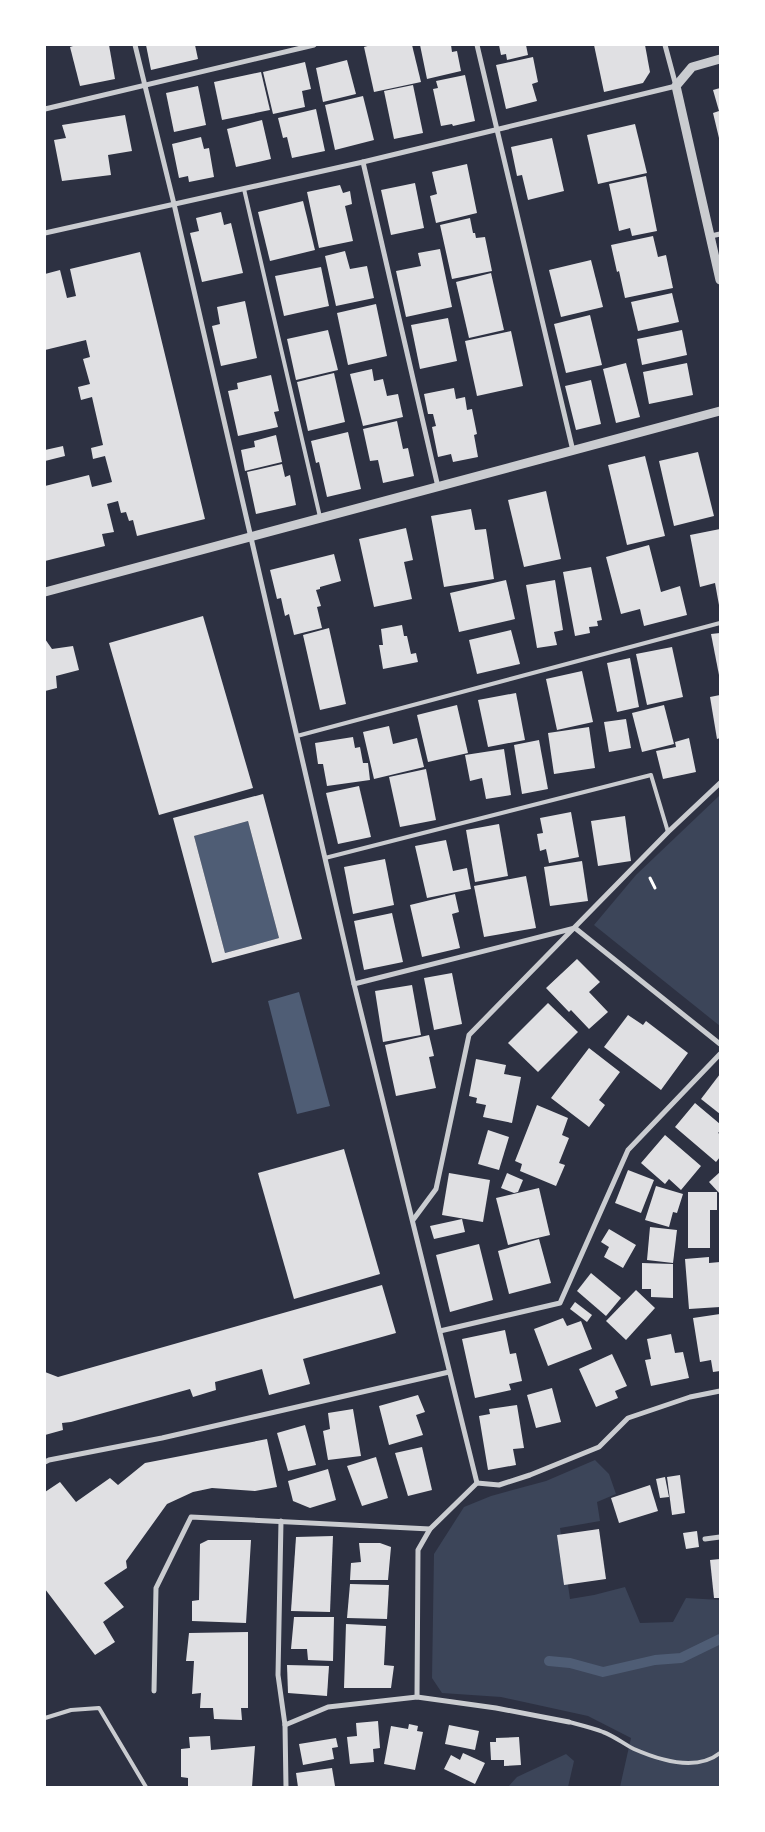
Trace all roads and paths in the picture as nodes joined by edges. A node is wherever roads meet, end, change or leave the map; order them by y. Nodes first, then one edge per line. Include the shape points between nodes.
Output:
1 (135, 45) edge
2 (314, 45) edge
3 (477, 45) edge
4 (666, 45) edge
5 (720, 59) edge
6 (145, 85) junction
7 (676, 86) junction
8 (45, 109) edge
9 (497, 130) junction
10 (363, 162) junction
11 (244, 189) junction
12 (174, 204) junction
13 (45, 233) edge
14 (715, 235) edge
15 (720, 280) edge
16 (720, 411) edge
17 (573, 451) junction
18 (438, 487) junction
19 (321, 519) junction
20 (251, 538) junction
21 (45, 592) edge
22 (720, 623) edge
23 (297, 736) junction
24 (720, 783) edge
25 (668, 832) junction
26 (326, 858) junction
27 (575, 928) junction
28 (354, 984) junction
29 (720, 1044) edge
30 (720, 1054) edge
31 (413, 1220) junction
32 (440, 1332) junction
33 (449, 1372) junction
34 (720, 1391) edge
35 (45, 1462) edge
36 (477, 1483) junction
37 (281, 1522) junction
38 (430, 1529) junction
39 (720, 1537) edge
40 (705, 1539) dead end
41 (154, 1691) dead end
42 (418, 1697) junction
43 (45, 1718) edge
44 (569, 1722) joint
45 (285, 1725) junction
46 (720, 1753) edge
47 (146, 1787) edge
48 (286, 1787) edge

1 - 6 street
2 - 6 street
3 - 9 street
4 - 7 street
5 - 7 street via 692,67
6 - 8 street
6 - 12 street
7 - 9 street
7 - 14 street
9 - 10 street
9 - 17 street
10 - 11 street
10 - 18 street
11 - 12 street
11 - 19 lane
12 - 13 street
12 - 20 street
14 - 15 street
16 - 17 street
17 - 18 street
18 - 19 street
19 - 20 street
20 - 21 street
20 - 23 street
22 - 23 lane
23 - 26 street
24 - 25 street
25 - 26 lane via 651,775
25 - 27 street
26 - 28 street
27 - 28 street
27 - 29 street
27 - 31 street via 469,1035 436,1190
28 - 31 street
30 - 32 street via 628,1150 560,1302
31 - 32 street
32 - 33 street
33 - 35 street
33 - 36 street
34 - 36 street via 690,1397 628,1418 600,1448 498,1485
36 - 38 street
37 - 38 street
37 - 41 street via 191,1518 156,1588
37 - 45 street via 278,1675
38 - 42 street via 418,1550
39 - 40 street
42 - 44 street
42 - 45 street via 328,1707
43 - 47 lane via 71,1710 99,1708
44 - 46 lane via 680,1763 690,1764 714,1758
45 - 48 street

